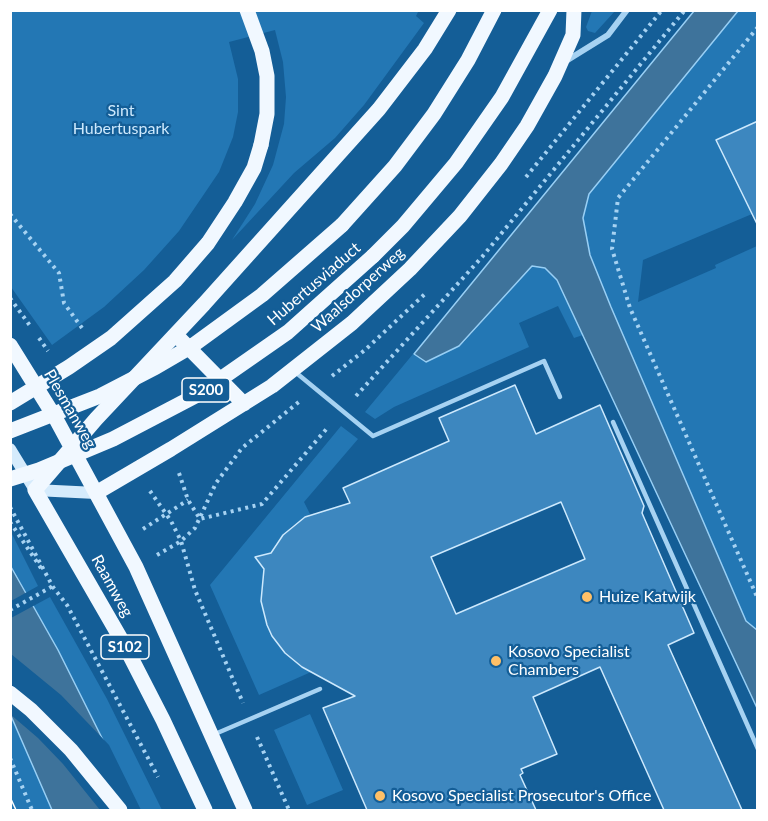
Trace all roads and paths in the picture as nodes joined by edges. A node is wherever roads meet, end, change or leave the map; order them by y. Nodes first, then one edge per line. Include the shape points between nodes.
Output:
1 (247, 10) edge
2 (449, 10) edge
3 (494, 10) edge
4 (550, 10) edge
5 (574, 10) edge
6 (627, 10) edge
7 (758, 27) edge
8 (561, 63) junction
9 (176, 334) junction
10 (10, 345) edge
11 (292, 370) junction
12 (560, 397) dead end
13 (10, 403) edge
14 (243, 404) junction
15 (613, 422) dead end
16 (10, 431) edge
17 (72, 447) junction
18 (10, 449) edge
19 (10, 479) edge
20 (35, 490) junction
21 (96, 493) junction
22 (188, 500) dead end
23 (10, 507) edge
24 (166, 514) dead end
25 (10, 522) edge
26 (182, 541) dead end
27 (53, 587) junction
28 (33, 597) dead end
29 (758, 599) edge
30 (10, 610) edge
31 (320, 689) dead end
32 (10, 693) edge
33 (250, 719) junction
34 (212, 735) junction
35 (758, 749) edge
36 (10, 758) edge
37 (159, 777) dead end
38 (32, 810) edge
39 (120, 810) edge
40 (205, 810) edge
41 (245, 810) edge
42 (290, 810) edge

1 - 13 main road, bridge via 267,76 267,114 254,168 235,202 208,243 175,281 111,338
2 - 9 main road via 379,109
3 - 16 main road, Hubertusviaduct / S200, bridge via 468,60 422,131 370,196 270,289 156,367 100,396
4 - 19 main road, Hubertusviaduct / S200, bridge via 502,97 456,163 403,226 288,332 218,382 150,421
5 - 8 main road, Waalsdorperweg via 573,35
6 - 8 street via 608,35
7 - 29 path via 618,198 612,249 630,308
8 - 11 main road, Waalsdorperweg via 527,126 460,216 375,303
9 - 14 main road
9 - 17 main road
10 - 17 main road, Plesmanweg / S102
11 - 12 lane via 373,436 544,362
11 - 14 main road, Waalsdorperweg
14 - 21 main road, Waalsdorperweg
15 - 35 lane
17 - 20 main road
17 - 21 main road, Plesmanweg / S102
18 - 20 main road, Raamweg / S102
20 - 21 main road
20 - 40 main road, Raamweg / S102 via 125,646
21 - 34 main road, Raamweg / S102 via 136,567
22 - 24 path
23 - 27 path
25 - 27 path
26 - 33 path via 195,590
27 - 37 path via 67,605
28 - 30 path
31 - 33 lane
32 - 39 main road via 51,728
33 - 34 lane
33 - 42 path
34 - 41 main road, Raamweg / S102
36 - 38 path

